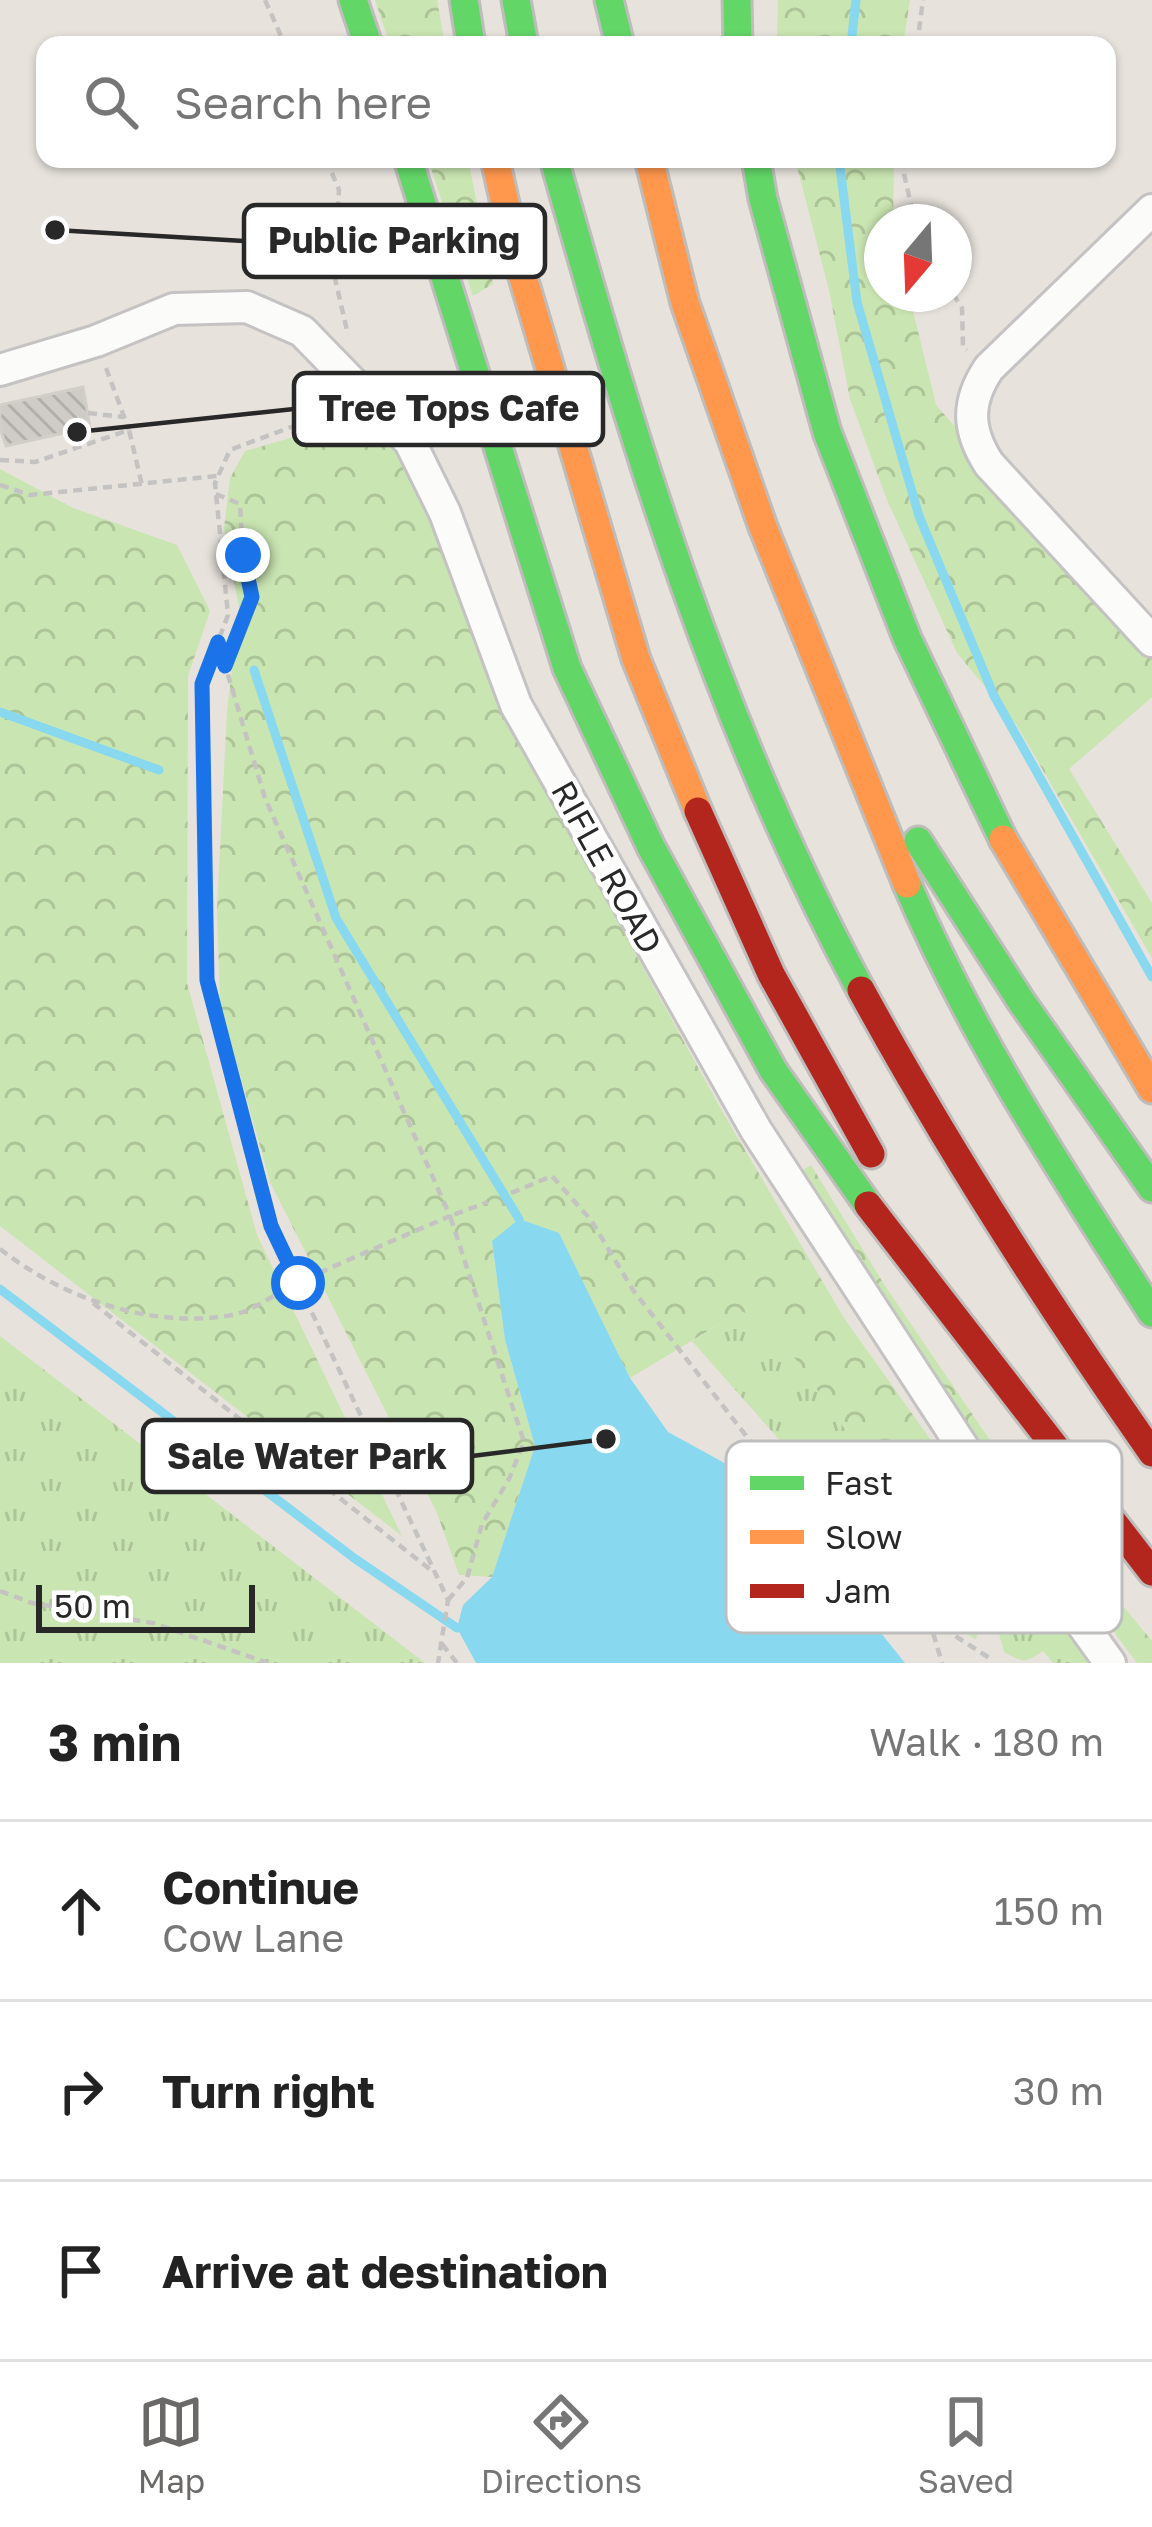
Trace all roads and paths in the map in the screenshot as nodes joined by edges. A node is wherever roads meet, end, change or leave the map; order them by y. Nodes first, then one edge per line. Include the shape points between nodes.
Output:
1 (265, 0) edge
2 (352, 0) edge
3 (464, 0) edge
4 (516, 0) edge
5 (609, 0) edge
6 (737, 0) edge
7 (923, 0) edge
8 (281, 36) edge
9 (365, 36) edge
10 (470, 36) edge
11 (522, 36) edge
12 (618, 36) edge
13 (738, 36) edge
14 (918, 36) edge
15 (329, 168) edge
16 (411, 168) edge
17 (497, 168) edge
18 (651, 168) edge
19 (758, 168) edge
20 (904, 168) edge
21 (557, 169) edge
22 (910, 204) edge
23 (1152, 209) edge
24 (962, 312) edge
25 (96, 341) junction
26 (584, 368) dead end
27 (989, 368) junction
28 (0, 370) edge
29 (360, 386) junction
30 (88, 413) dead end
31 (124, 417) junction
32 (129, 430) junction
33 (0, 460) edge
34 (217, 476) junction
35 (0, 484) edge
36 (142, 484) junction
37 (216, 494) junction
38 (1152, 641) edge
39 (218, 642) junction
40 (225, 666) junction
41 (672, 671) dead end
42 (835, 712) junction
43 (819, 1058) junction
44 (1152, 1089) edge
45 (1152, 1187) edge
46 (511, 1192) dead end
47 (488, 1202) dead end
48 (450, 1216) junction
49 (0, 1249) edge
50 (298, 1283) junction
51 (88, 1299) junction
52 (1152, 1313) edge
53 (1035, 1417) junction
54 (750, 1441) edge
55 (959, 1441) edge
56 (1053, 1441) edge
57 (1152, 1453) edge
58 (1122, 1532) edge
59 (1152, 1572) edge
60 (436, 1575) junction
61 (0, 1592) edge
62 (448, 1600) junction
63 (932, 1633) edge
64 (950, 1633) edge
65 (1088, 1633) edge
66 (442, 1643) junction
67 (991, 1659) dead end
68 (268, 1663) edge
69 (437, 1663) edge
70 (458, 1663) edge
71 (941, 1663) edge
72 (1110, 1663) edge

1 - 8 path
2 - 9 highway
3 - 10 highway
4 - 11 highway
5 - 12 highway
6 - 13 highway
7 - 14 path
15 - 29 path via 338,190 334,274
16 - 53 highway via 567,668 651,847 772,1070
17 - 43 highway via 636,659 730,890
18 - 42 highway via 685,303
19 - 44 highway via 827,432 907,638 1010,853
20 - 22 path
21 - 26 highway
21 - 57 highway via 635,449 706,650 795,859 895,1058
23 - 27 street
24 - 27 path via 963,346
25 - 28 street, RIFLE ROAD
25 - 29 street, RIFLE ROAD via 174,309 247,307 302,331
25 - 31 path
27 - 38 street via 973,399 974,441
29 - 34 path via 341,408 230,450
29 - 55 street, RIFLE ROAD via 410,442 446,513 516,705 756,1130
30 - 31 path
31 - 32 path
32 - 33 path via 35,462
32 - 36 path
34 - 36 path
34 - 37 path
35 - 36 path via 30,495
37 - 39 path via 229,615
37 - 40 path via 240,504 252,597
39 - 40 path
39 - 50 path via 202,684 207,980 271,1226
40 - 48 path via 265,799
41 - 43 highway
42 - 45 highway
42 - 52 highway via 931,940 1004,1081
43 - 53 highway
46 - 54 path via 552,1176
47 - 48 path
48 - 50 path
48 - 62 path via 524,1442 482,1524 467,1578
49 - 51 path
50 - 51 path via 218,1316 163,1320
50 - 60 path
51 - 60 path
53 - 56 highway
58 - 59 highway
60 - 62 path
61 - 68 path via 153,1623
62 - 66 path
63 - 71 path
64 - 67 path
65 - 72 street, RIFLE ROAD
66 - 69 path
66 - 70 path

